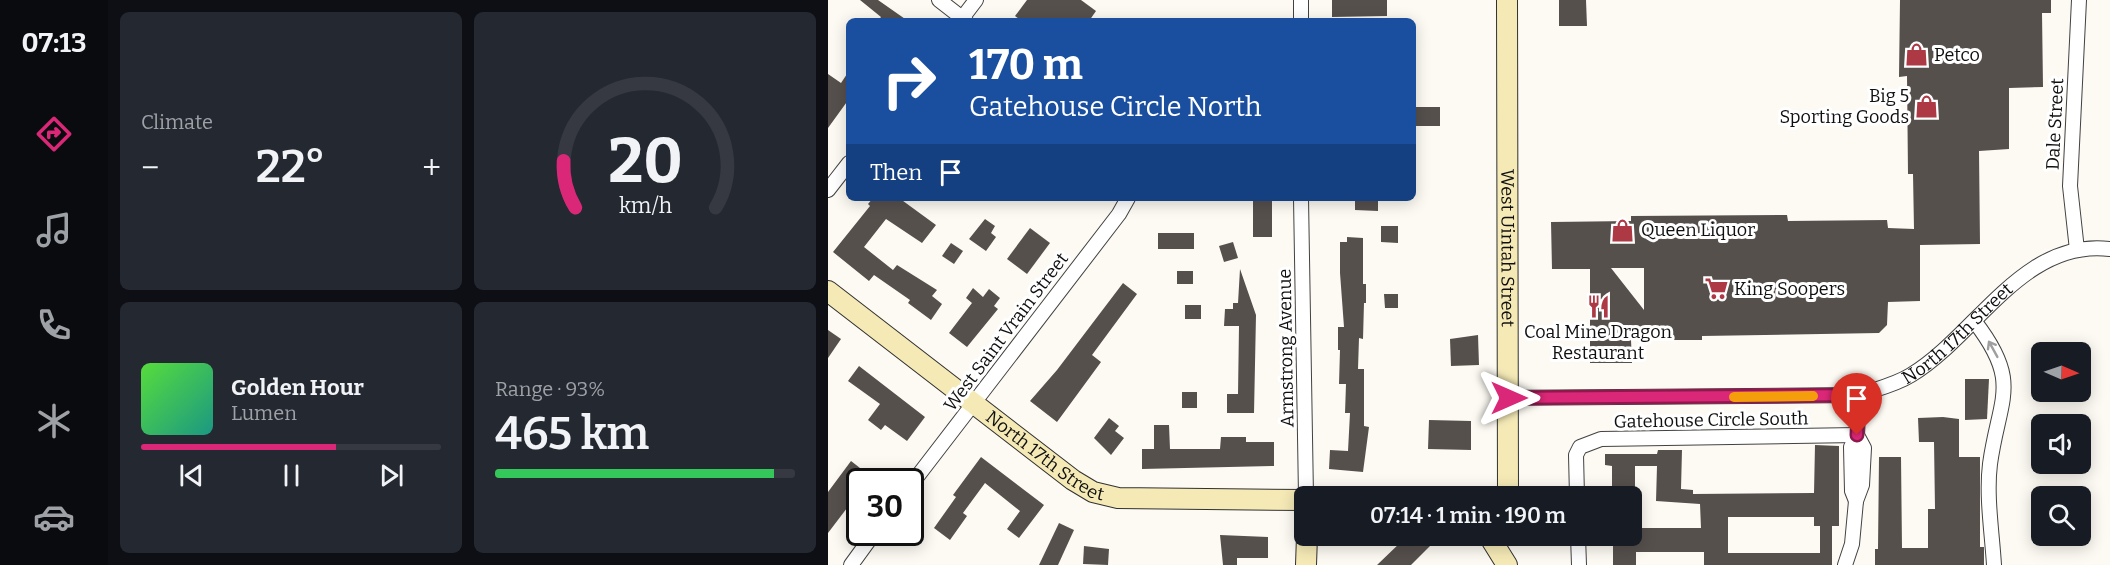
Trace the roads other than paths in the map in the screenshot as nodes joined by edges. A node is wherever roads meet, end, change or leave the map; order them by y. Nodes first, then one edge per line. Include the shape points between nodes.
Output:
1 (939, 0) edge
2 (976, 0) edge
3 (1301, 0) edge
4 (1507, 0) edge
5 (2079, 0) edge
6 (961, 18) edge
7 (964, 18) edge
8 (1301, 18) edge
9 (846, 167) edge
10 (828, 190) edge
11 (1126, 201) edge
12 (1302, 201) edge
13 (2110, 249) edge
14 (2077, 250) junction
15 (828, 291) edge
16 (1975, 322) junction
17 (1859, 395) junction
18 (1509, 398) junction
19 (975, 402) junction
20 (1857, 435) junction
21 (924, 468) edge
22 (1306, 486) edge
23 (1508, 486) edge
24 (1577, 486) edge
25 (1294, 498) edge
26 (865, 546) edge
27 (1306, 546) edge
28 (1495, 546) edge
29 (1508, 546) edge
30 (1578, 546) edge
31 (851, 565) edge
32 (1306, 565) edge
33 (1507, 565) edge
34 (1579, 565) edge
35 (1845, 565) edge
36 (1994, 565) edge

1 - 6 street
2 - 7 street
3 - 8 street
4 - 18 street, West Uintah Street
5 - 14 street, Dale Street via 2070,186
9 - 10 street
11 - 19 street, West Saint Vrain Street
12 - 22 street, Armstrong Avenue
13 - 14 street, North 17th Street
14 - 16 street, North 17th Street via 2040,264 2012,284
15 - 19 street, North 17th Street
16 - 17 street, North 17th Street via 1910,376
36 -> 16 street via 1990,464 2004,405 2005,380 1998,356
17 - 18 street, North 17th Street
17 - 20 street
18 - 23 street, West Uintah Street
19 - 21 street, West Saint Vrain Street
19 - 25 street, North 17th Street via 1073,480 1105,496 1133,500
20 - 24 street, Gatehouse Circle South via 1601,439 1580,447 1576,455
20 - 35 street via 1851,447 1851,486 1856,501 1852,544
26 - 31 street
27 - 32 street
28 - 33 street
29 - 33 street
30 - 34 street

